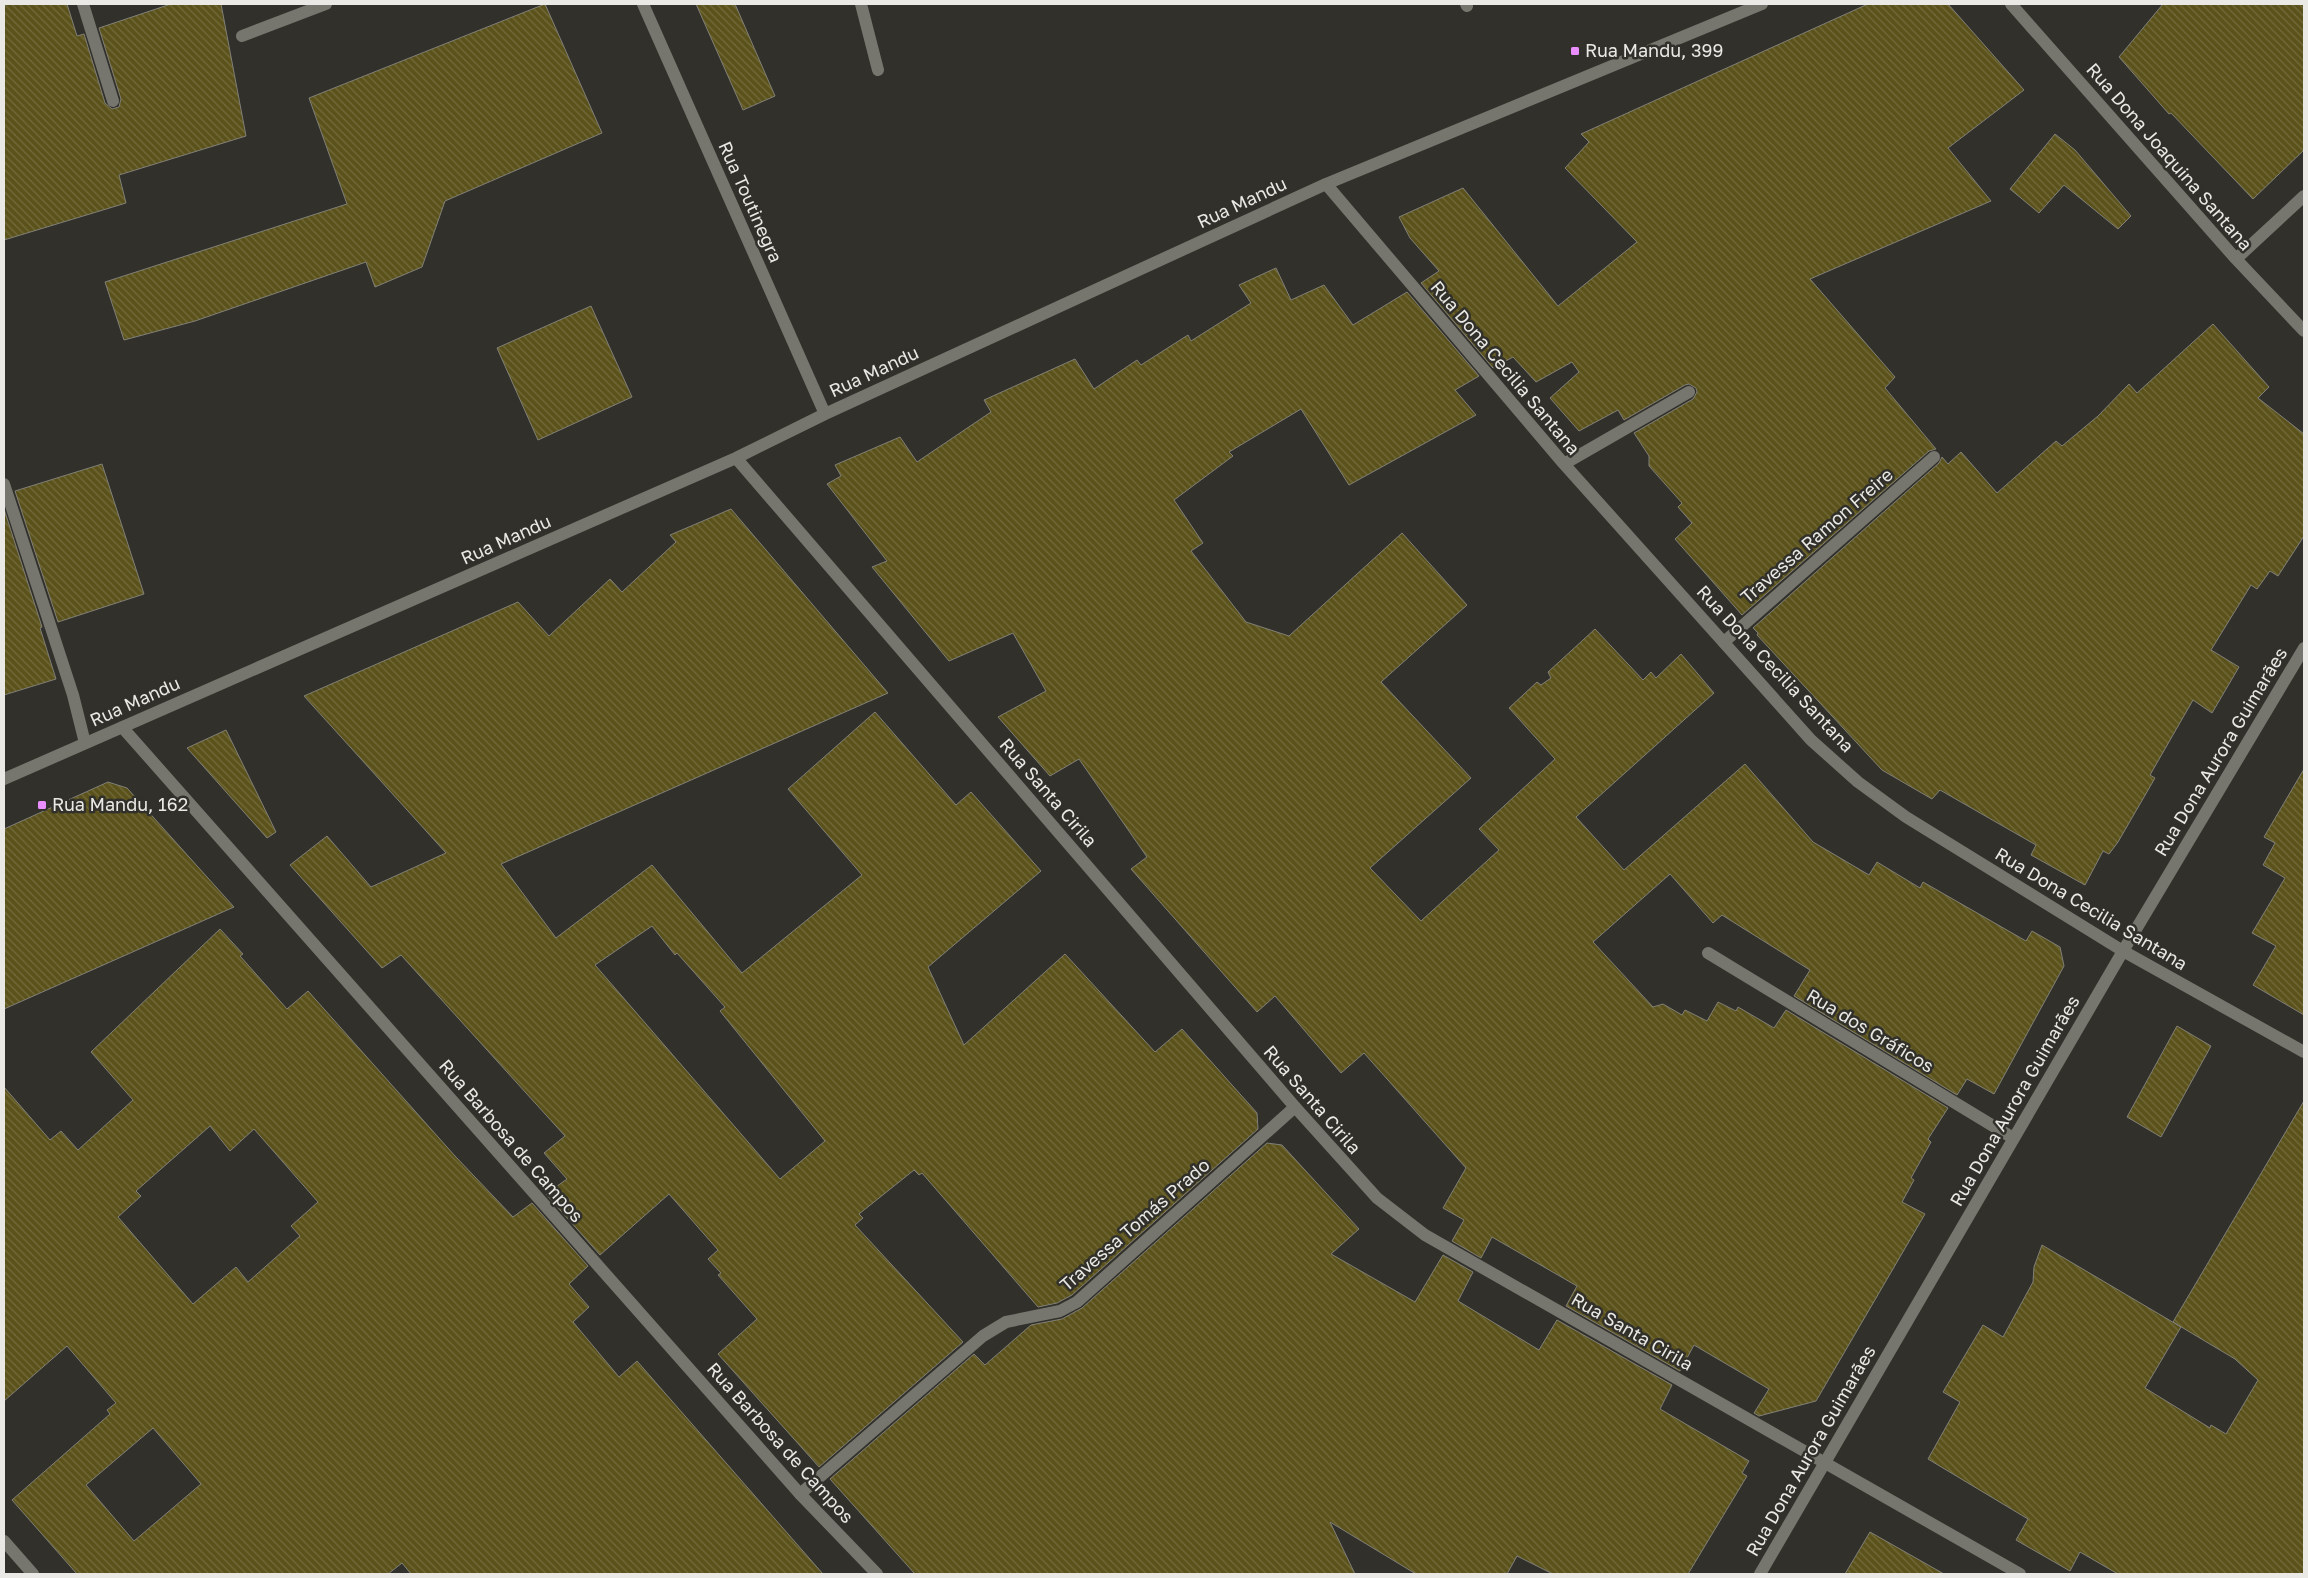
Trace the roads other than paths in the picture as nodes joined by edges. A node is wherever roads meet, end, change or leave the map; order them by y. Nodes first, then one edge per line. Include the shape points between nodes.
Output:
1 (84, 4) edge
2 (326, 4) edge
3 (643, 4) edge
4 (861, 4) edge
5 (1762, 4) edge
6 (2011, 4) edge
7 (242, 36) dead end
8 (878, 70) dead end
9 (113, 101) dead end
10 (1326, 184) junction
11 (2304, 196) edge
12 (2236, 259) junction
13 (2304, 331) edge
14 (1689, 392) dead end
15 (825, 414) junction
16 (1934, 457) dead end
17 (736, 458) junction
18 (1564, 464) junction
19 (4, 484) edge
20 (1724, 642) junction
21 (2304, 648) edge
22 (122, 727) junction
23 (85, 744) junction
24 (4, 778) edge
25 (2123, 951) junction
26 (1708, 953) dead end
27 (2304, 1052) edge
28 (1295, 1107) junction
29 (2013, 1138) junction
30 (1824, 1461) junction
31 (800, 1494) junction
32 (4, 1541) edge
33 (33, 1574) edge
34 (877, 1574) edge
35 (1760, 1574) edge
36 (2020, 1574) edge

1 - 9 street
2 - 7 street
3 - 15 street, Rua Toutinegra
4 - 8 street
5 - 10 street, Rua Mandu
6 - 12 street, Rua Dona Joaquina Santana
10 - 15 street, Rua Mandu
10 - 18 street, Rua Dona Cecilia Santana
11 - 12 street
12 - 13 street, Rua Dona Joaquina Santana
14 - 18 street
15 - 17 street, Rua Mandu
16 - 20 street, Travessa Ramon Freire
17 - 22 street, Rua Mandu
17 - 28 street, Rua Santa Cirila
18 - 20 street, Rua Dona Cecilia Santana
19 - 23 street via 73,695
20 - 25 street, Rua Dona Cecilia Santana via 1811,740 1858,782 1906,816
21 - 25 street, Rua Dona Aurora Guimarães
22 - 23 street, Rua Mandu
22 - 31 street, Rua Barbosa de Campos
23 - 24 street, Rua Mandu
25 - 27 street, Rua Dona Cecilia Santana
25 - 29 street, Rua Dona Aurora Guimarães
26 - 29 street, Rua dos Gráficos
28 - 30 street, Rua Santa Cirila via 1377,1198 1425,1235
28 - 31 street, Travessa Tomás Prado via 1077,1302 1060,1311 1006,1322 983,1336
29 - 30 street, Rua Dona Aurora Guimarães
30 - 35 street, Rua Dona Aurora Guimarães
30 - 36 street, Rua Santa Cirila
31 - 34 street, Rua Barbosa de Campos
32 - 33 street

